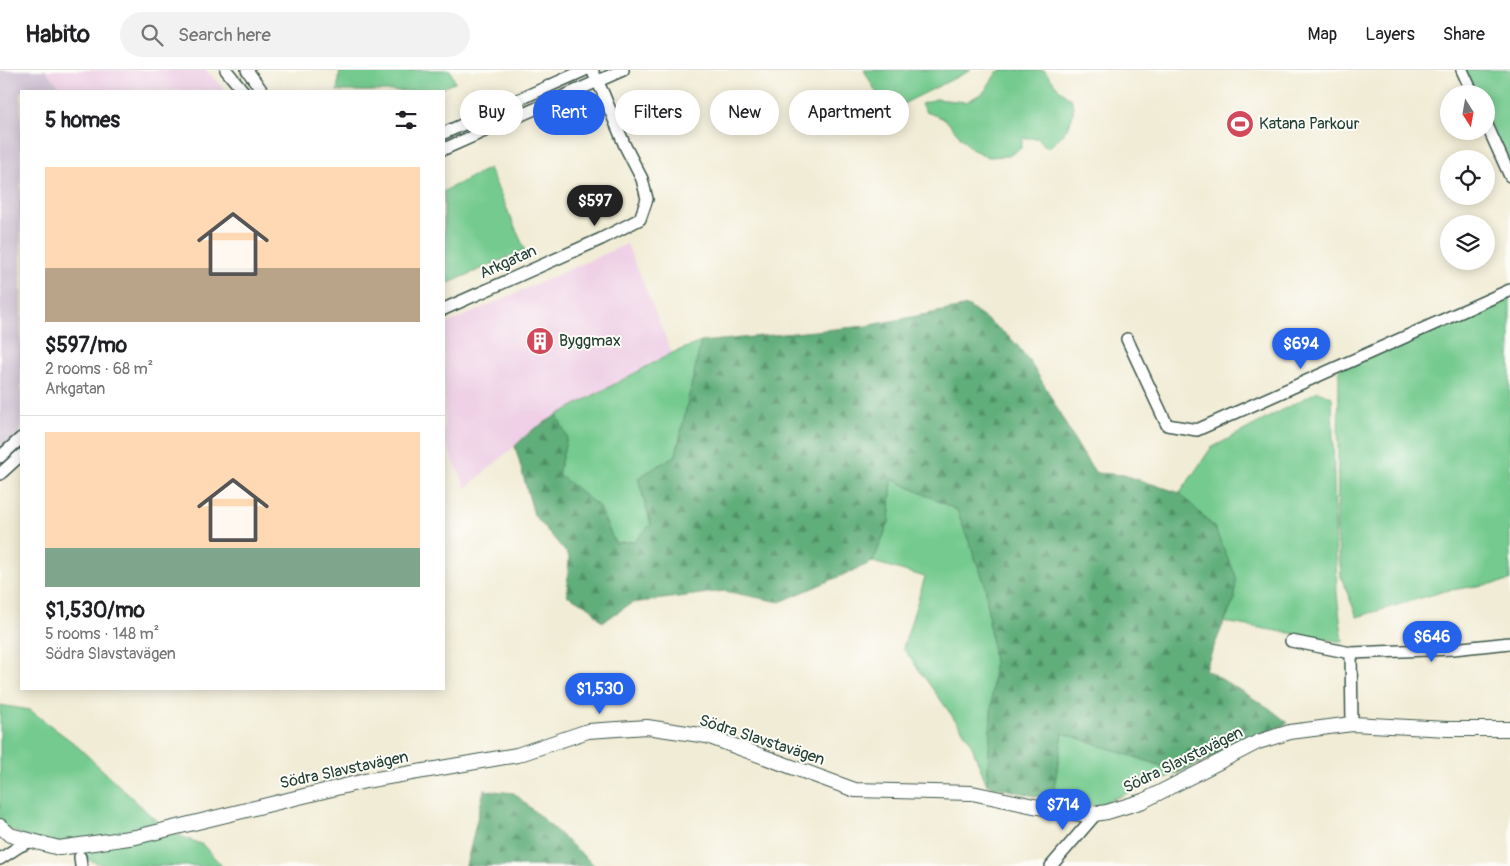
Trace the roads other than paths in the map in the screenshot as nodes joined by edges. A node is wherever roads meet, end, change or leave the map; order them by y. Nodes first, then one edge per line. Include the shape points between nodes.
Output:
1 (226, 70) edge
2 (247, 70) edge
3 (585, 70) edge
4 (592, 70) edge
5 (623, 70) edge
6 (1462, 70) edge
7 (598, 81) junction
8 (1469, 85) edge
9 (242, 90) edge
10 (261, 90) edge
11 (445, 133) edge
12 (1493, 140) edge
13 (445, 149) edge
14 (1510, 176) edge
15 (1510, 290) edge
16 (445, 309) edge
17 (1127, 339) dead end
18 (20, 439) edge
19 (20, 456) edge
20 (0, 457) edge
21 (0, 474) edge
22 (1292, 641) dead end
23 (1510, 643) edge
24 (1351, 653) junction
25 (1352, 724) junction
26 (1510, 729) edge
27 (1096, 814) junction
28 (0, 826) edge
29 (32, 841) junction
30 (0, 859) edge
31 (1051, 866) edge

1 - 9 street
2 - 10 street
3 - 11 street
4 - 7 street, Arkgatan
5 - 7 street
6 - 8 street
7 - 13 street
7 - 16 street, Arkgatan via 642,179 647,199 640,219
12 - 14 street
15 - 17 street via 1197,430 1168,426
18 - 20 street
19 - 21 street
22 - 24 street
23 - 24 street
24 - 25 street
25 - 26 street, Södra Slavstavägen
25 - 27 street, Södra Slavstavägen via 1267,738 1143,801
27 - 29 street, Södra Slavstavägen via 1048,809 972,793 855,790 707,736 647,727 588,730 517,755 365,781 136,837 59,848
27 - 31 street
28 - 29 street, Södra Slavstavägen via 10,835
29 - 30 street

